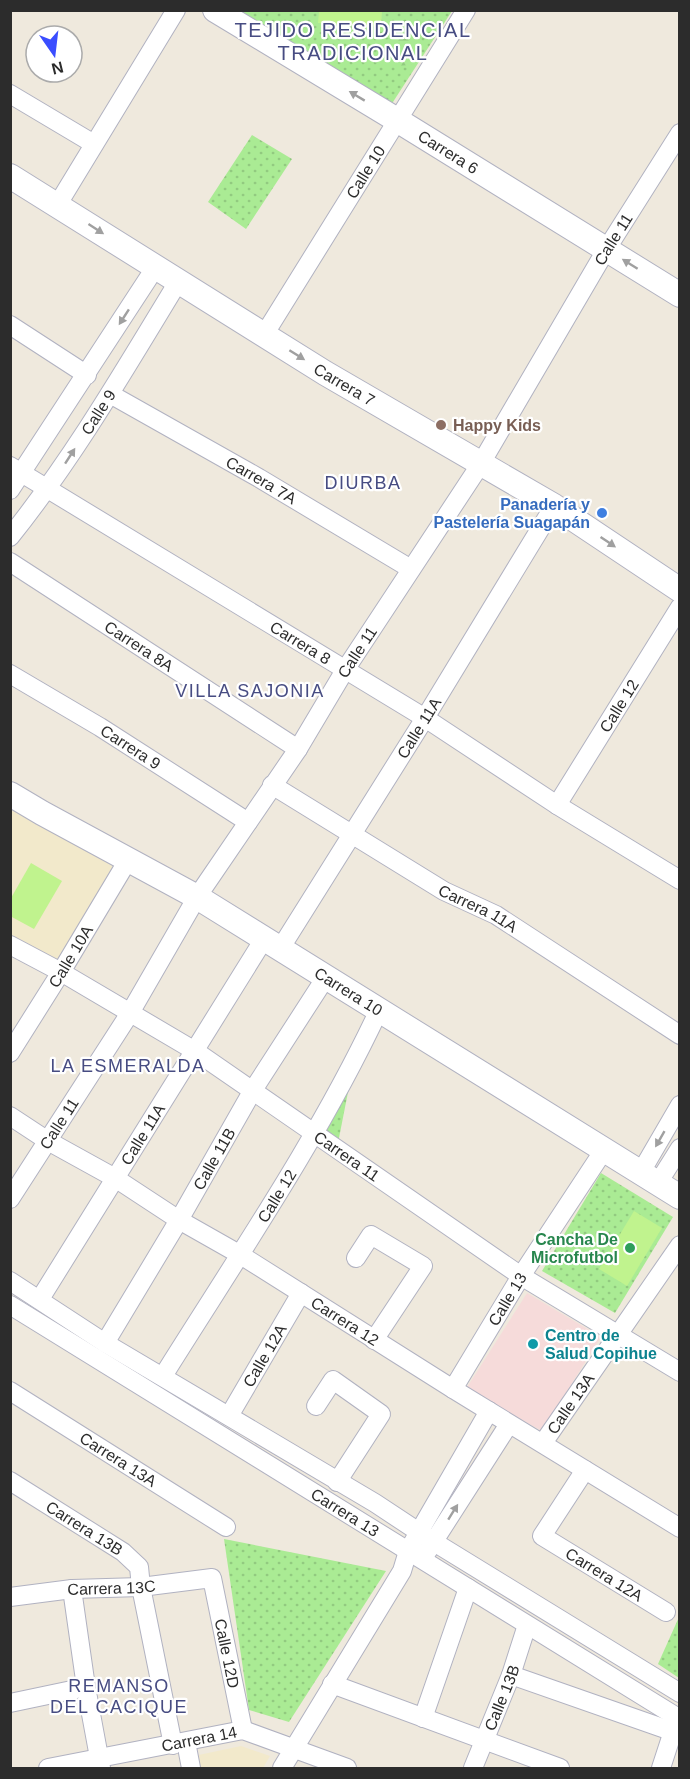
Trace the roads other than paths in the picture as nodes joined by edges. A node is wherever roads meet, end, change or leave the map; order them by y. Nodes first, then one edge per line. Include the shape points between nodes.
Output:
1 (176, 10) edge
2 (215, 10) edge
3 (466, 10) edge
4 (10, 94) edge
5 (397, 120) junction
6 (680, 133) edge
7 (94, 144) junction
8 (10, 176) edge
9 (60, 207) junction
10 (606, 250) junction
11 (156, 268) junction
12 (178, 282) junction
13 (680, 295) edge
14 (10, 325) edge
15 (264, 335) junction
16 (87, 375) junction
17 (110, 394) junction
18 (480, 465) junction
19 (16, 469) edge
20 (49, 489) junction
21 (10, 490) edge
22 (554, 506) junction
23 (10, 537) edge
24 (10, 562) edge
25 (411, 569) junction
26 (680, 590) edge
27 (680, 607) edge
28 (345, 670) junction
29 (10, 674) edge
30 (425, 718) junction
31 (298, 749) junction
32 (273, 785) junction
33 (10, 794) edge
34 (557, 805) junction
35 (248, 822) junction
36 (351, 834) junction
37 (128, 860) junction
38 (680, 880) edge
39 (197, 897) junction
40 (272, 944) junction
41 (10, 945) edge
42 (62, 972) junction
43 (326, 978) junction
44 (379, 1010) junction
45 (130, 1013) junction
46 (680, 1035) edge
47 (195, 1051) junction
48 (10, 1053) edge
49 (253, 1090) junction
50 (680, 1105) edge
51 (10, 1116) edge
52 (314, 1134) junction
53 (48, 1141) junction
54 (680, 1148) edge
55 (604, 1150) junction
56 (115, 1178) junction
57 (649, 1178) junction
58 (680, 1197) edge
59 (10, 1199) edge
60 (179, 1220) junction
61 (680, 1245) edge
62 (239, 1254) junction
63 (356, 1258) dead end
64 (521, 1276) junction
65 (10, 1281) edge
66 (301, 1293) junction
67 (40, 1299) junction
68 (10, 1305) edge
69 (619, 1335) junction
70 (374, 1340) junction
71 (105, 1343) junction
72 (680, 1372) edge
73 (163, 1376) junction
74 (453, 1389) junction
75 (10, 1391) edge
76 (316, 1406) dead end
77 (489, 1411) junction
78 (229, 1416) junction
79 (509, 1424) junction
80 (543, 1443) junction
81 (585, 1470) junction
82 (10, 1481) edge
83 (337, 1482) junction
84 (226, 1527) dead end
85 (680, 1528) edge
86 (427, 1537) junction
87 (415, 1555) junction
88 (212, 1578) joint
89 (141, 1587) junction
90 (468, 1588) junction
91 (72, 1589) junction
92 (10, 1597) edge
93 (666, 1612) dead end
94 (527, 1624) junction
95 (511, 1675) junction
96 (332, 1684) junction
97 (86, 1687) junction
98 (680, 1694) edge
99 (10, 1702) edge
100 (423, 1718) junction
101 (677, 1723) edge
102 (243, 1730) junction
103 (484, 1740) junction
104 (179, 1743) junction
105 (293, 1749) junction
106 (100, 1764) edge
107 (48, 1768) edge
108 (191, 1768) edge
109 (282, 1768) edge
110 (347, 1768) edge
111 (473, 1768) edge
112 (560, 1768) edge
113 (660, 1768) edge

1 - 7 street
5 -> 2 street, Carrera 6
3 - 5 street, Calle 10
4 - 7 street
5 - 10 street, Carrera 6
5 - 15 street, Calle 10
6 - 10 street, Calle 11
7 - 9 street
8 - 9 street, Carrera 7
9 -> 11 street, Carrera 7
13 -> 10 street, Carrera 6
10 - 18 street, Calle 11
11 - 12 street, Carrera 7
11 -> 16 street, Calle 9
12 - 15 street, Carrera 7
12 - 17 street, Calle 9
14 - 16 street
15 -> 18 street, Carrera 7
16 - 19 street, Calle 9
20 -> 17 street, Calle 9
17 - 25 street, Carrera 7A
18 - 22 street, Carrera 7
18 - 25 street, Calle 11
19 - 20 street, Carrera 8
19 - 21 street, Calle 9
20 - 23 street, Calle 9
20 - 28 street, Carrera 8
22 -> 26 street, Carrera 7
22 - 30 street, Calle 11A
24 - 31 street, Carrera 8A
25 - 28 street, Calle 11
27 - 34 street, Calle 12
28 - 30 street, Carrera 8
28 - 31 street, Calle 11
29 - 35 street, Carrera 9
30 - 34 street, Carrera 8
30 - 36 street, Calle 11A
31 - 32 street, Calle 11
32 - 35 street, Calle 11
32 - 36 street, Carrera 11A
33 - 37 street, Carrera 10
34 - 38 street, Carrera 8
35 - 39 street, Calle 11
36 - 40 street, Calle 11A
36 - 46 street, Carrera 11A via 444,891 496,915
37 - 39 street, Carrera 10
37 - 42 street, Calle 10A
39 - 40 street, Carrera 10
39 - 45 street, Calle 11
40 - 43 street, Carrera 10
40 - 47 street, Calle 11A
41 - 42 street, Carrera 11
42 - 45 street, Carrera 11
42 - 48 street, Calle 10A
43 - 44 street, Carrera 10
43 - 49 street, Calle 11B
44 - 52 street, Calle 12
44 - 55 street, Carrera 10
45 - 47 street, Carrera 11
45 - 53 street, Calle 11
47 - 49 street, Carrera 11
47 - 56 street, Calle 11A
49 - 52 street, Carrera 11
49 - 60 street, Calle 11B
50 -> 57 street
51 - 53 street, Carrera 12
52 - 62 street, Calle 12
52 - 64 street, Carrera 11
53 - 56 street, Carrera 12
53 - 59 street, Calle 11
54 - 57 street
55 - 57 street, Carrera 10
55 - 64 street, Calle 13
56 - 60 street, Carrera 12
56 - 67 street, Calle 11A
57 - 58 street, Carrera 10
60 - 62 street, Carrera 12
60 - 71 street, Calle 11B
61 - 69 street, Calle 13A
62 - 66 street, Carrera 12
62 - 73 street, Calle 12
63 - 70 street via 371,1235 423,1266
64 - 69 street, Carrera 11
64 - 74 street, Calle 13
65 - 67 street, Carrera 13
66 - 70 street, Carrera 12
66 - 78 street, Calle 12A
67 - 71 street, Carrera 13
68 - 87 street, Carrera 13
69 - 72 street, Carrera 11
69 - 80 street, Calle 13A
70 - 74 street, Carrera 12
71 - 73 street, Carrera 13
73 - 78 street, Carrera 13
74 - 77 street, Carrera 12
75 - 84 street, Carrera 13A
76 - 83 street via 333,1380 381,1414
77 - 79 street, Carrera 12
77 - 86 street
78 - 83 street, Carrera 13
79 - 80 street, Carrera 12
86 -> 79 street
80 - 81 street, Carrera 12
81 - 85 street, Carrera 12
81 - 93 street, Carrera 12A via 542,1536
82 - 89 street, Carrera 13B via 123,1552 139,1567
83 - 86 street, Carrera 13
86 - 87 street
86 - 98 street, Carrera 13
87 - 90 street, Carrera 13
87 - 96 street
88 - 89 street, Carrera 13C
88 - 102 street, Calle 12D
89 - 91 street, Carrera 13C
89 - 104 street, Carrera 13B
90 - 94 street, Carrera 13
90 - 100 street
91 - 92 street, Carrera 13C
91 - 97 street
94 - 95 street, Calle 13B
94 - 101 street, Carrera 13
95 - 101 street
95 - 103 street, Calle 13B
96 - 100 street
96 - 105 street
97 - 99 street
97 - 106 street
100 - 103 street
101 - 113 street
102 - 104 street, Carrera 14
102 - 105 street, Carrera 14
103 - 111 street, Calle 13B
103 - 112 street
104 - 106 street, Carrera 14
104 - 108 street, Carrera 13B
105 - 109 street
105 - 110 street, Carrera 14
106 - 107 street, Carrera 14

